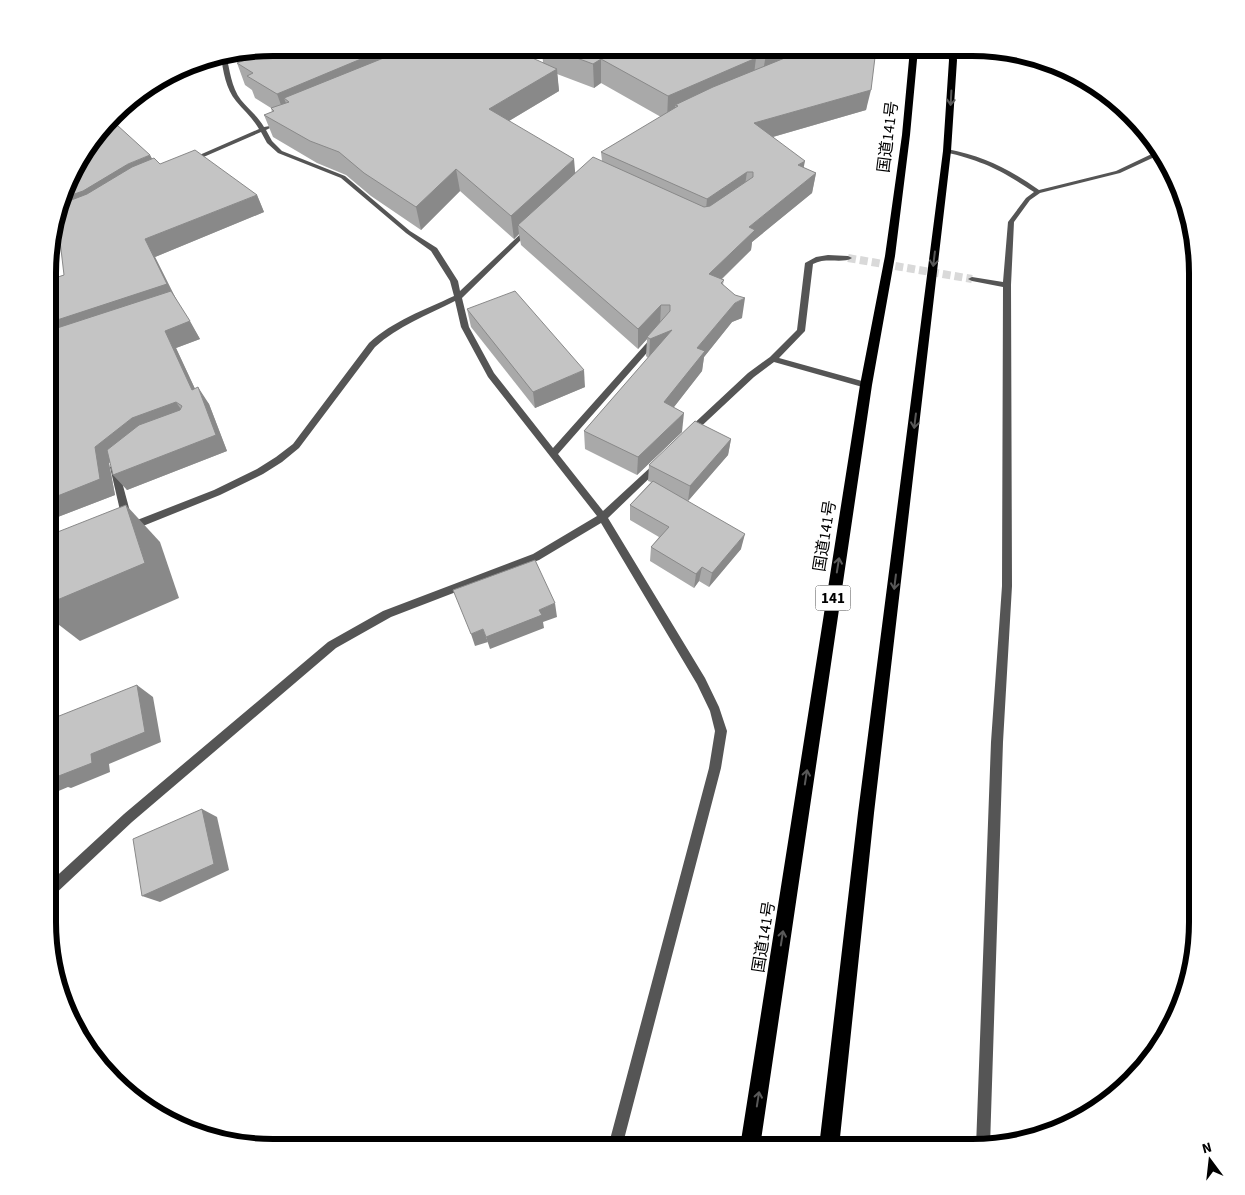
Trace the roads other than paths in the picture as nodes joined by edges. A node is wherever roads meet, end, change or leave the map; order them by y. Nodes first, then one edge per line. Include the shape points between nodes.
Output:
1 (913, 56) edge
2 (953, 56) edge
3 (225, 62) edge
4 (268, 127) junction
5 (947, 152) junction
6 (1154, 155) edge
7 (184, 163) edge
8 (1038, 192) junction
9 (536, 222) edge
10 (848, 258) tunnel mouth
11 (972, 279) tunnel mouth
12 (1007, 285) junction
13 (458, 296) junction
14 (664, 328) edge
15 (773, 360) junction
16 (866, 385) junction
17 (685, 438) edge
18 (554, 454) junction
19 (665, 458) edge
20 (121, 459) edge
21 (603, 517) junction
22 (56, 886) edge
23 (982, 1138) edge
24 (617, 1139) edge
25 (751, 1139) edge
26 (830, 1139) edge

1 - 16 highway, 国道141号 / 141 via 890,256
2 -> 5 highway
3 - 4 street via 237,100
4 - 7 street
4 - 13 street via 269,142 280,152 343,177 434,250 454,281
5 - 8 street via 973,155 1004,169
5 -> 26 highway via 866,813
6 - 8 street via 1118,172
8 - 12 street via 1028,199 1011,222
9 - 13 street
10 - 15 street via 831,256 809,262 801,331
11 - 12 street
12 - 23 street via 1007,586 997,742
13 - 18 street via 465,327 491,375
13 - 20 street via 402,323 378,339 296,446 281,460 179,509 125,528 114,464
14 - 18 street
15 - 16 street
15 - 17 street via 751,374
25 -> 16 highway, 国道141号 / 141
18 - 21 street
19 - 21 street
21 - 22 street via 536,557 387,614 332,644 128,818
21 - 24 street via 681,645 715,710 721,731

